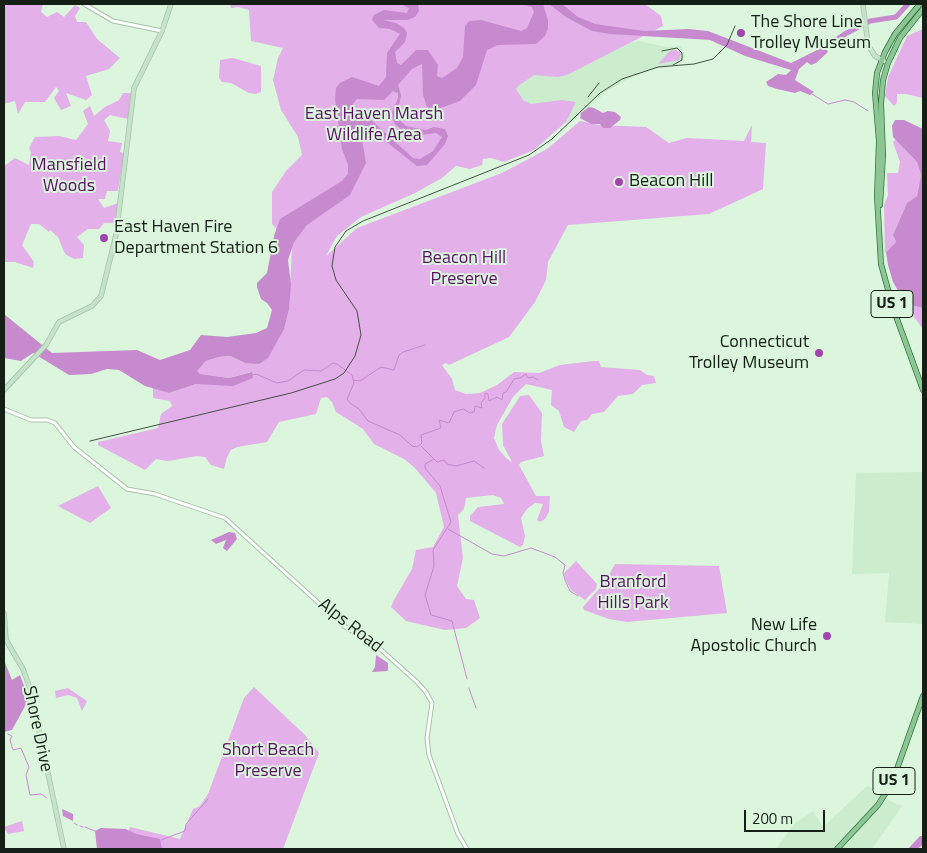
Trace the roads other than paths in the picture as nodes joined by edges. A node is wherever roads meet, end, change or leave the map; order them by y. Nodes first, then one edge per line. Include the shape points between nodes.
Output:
1 (84, 4) edge
2 (171, 4) edge
3 (862, 4) edge
4 (920, 4) edge
5 (923, 9) edge
6 (162, 31) junction
7 (895, 34) junction
8 (900, 38) junction
9 (881, 60) junction
10 (888, 63) junction
11 (878, 214) junction
12 (4, 390) edge
13 (923, 390) edge
14 (4, 409) edge
15 (4, 613) edge
16 (923, 696) edge
17 (64, 849) edge
18 (467, 849) edge
19 (836, 849) edge

1 - 6 street via 113,21
2 - 6 main road
3 - 9 main road via 872,52
4 - 7 main road, US 1
5 - 8 main road, US 1
6 - 12 main road via 134,88 116,235 101,296 92,306 59,322 42,350
7 - 8 main road
7 - 9 main road, US 1
8 - 10 main road, US 1
9 - 10 main road
9 - 11 main road, US 1 via 875,89 879,141
10 - 11 main road, US 1 via 881,89 884,155
11 - 13 main road, US 1 via 879,251 885,279
14 - 18 street, Alps Road via 31,420 51,421 74,447 127,489 155,494 225,518 344,626 378,647 422,688 431,699 432,707 427,738 429,754 458,834
15 - 17 main road, Shore Drive via 6,640 30,688
16 - 19 main road, US 1 via 892,784 878,805

